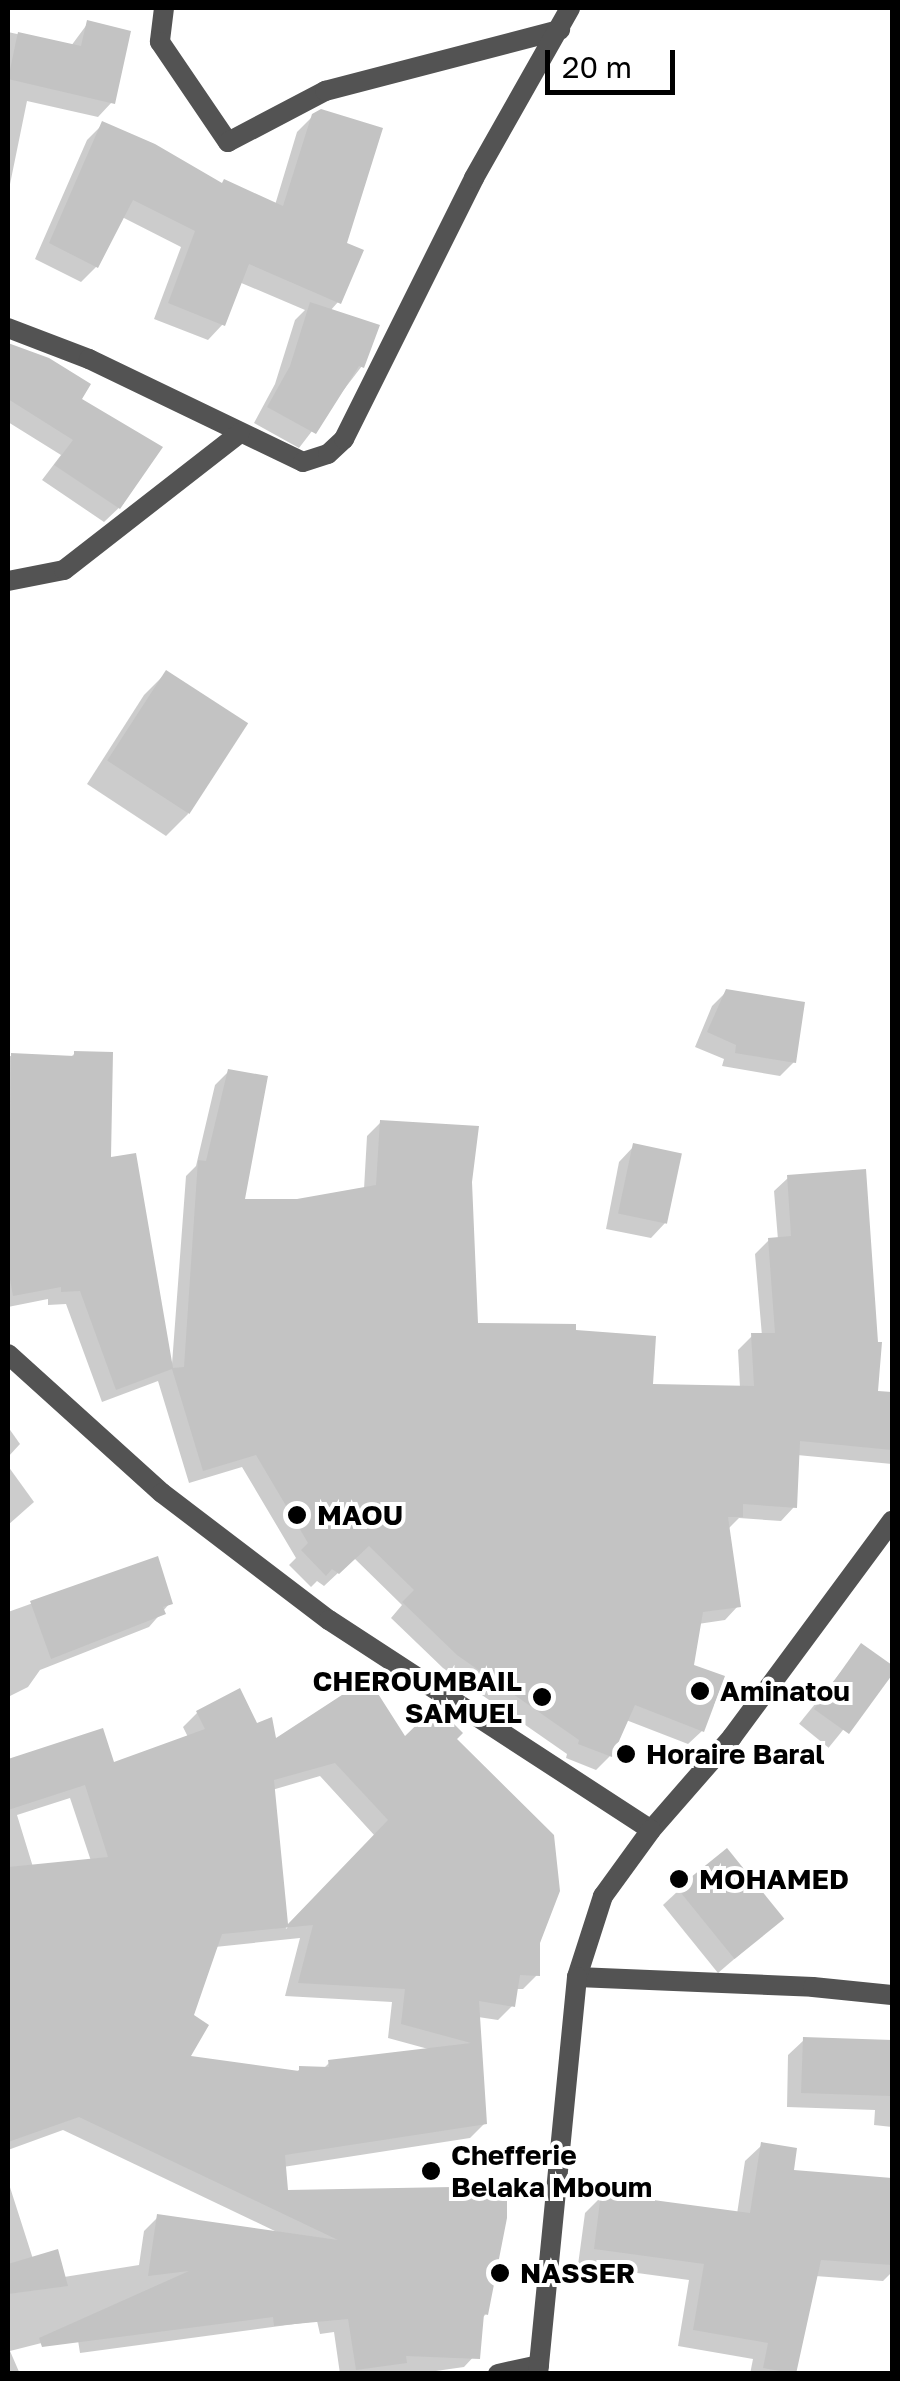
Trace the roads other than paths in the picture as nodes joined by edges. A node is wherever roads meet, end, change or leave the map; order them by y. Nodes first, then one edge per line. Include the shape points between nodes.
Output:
1 (164, 8) edge
2 (570, 8) edge
3 (560, 30) junction
4 (8, 328) edge
5 (239, 434) junction
6 (8, 582) edge
7 (8, 1354) edge
8 (892, 1521) edge
9 (651, 1830) junction
10 (577, 1977) junction
11 (892, 1995) edge
12 (539, 2369) edge
13 (498, 2374) edge

1 - 3 street via 160,42 228,142 326,91
2 - 3 street
3 - 5 street via 474,178 344,439 328,454 303,462
4 - 5 street via 89,358
5 - 6 street via 64,570
7 - 9 street via 162,1493 329,1620
8 - 9 street via 732,1737
9 - 10 street via 603,1896
10 - 11 street
10 - 12 street
12 - 13 street

